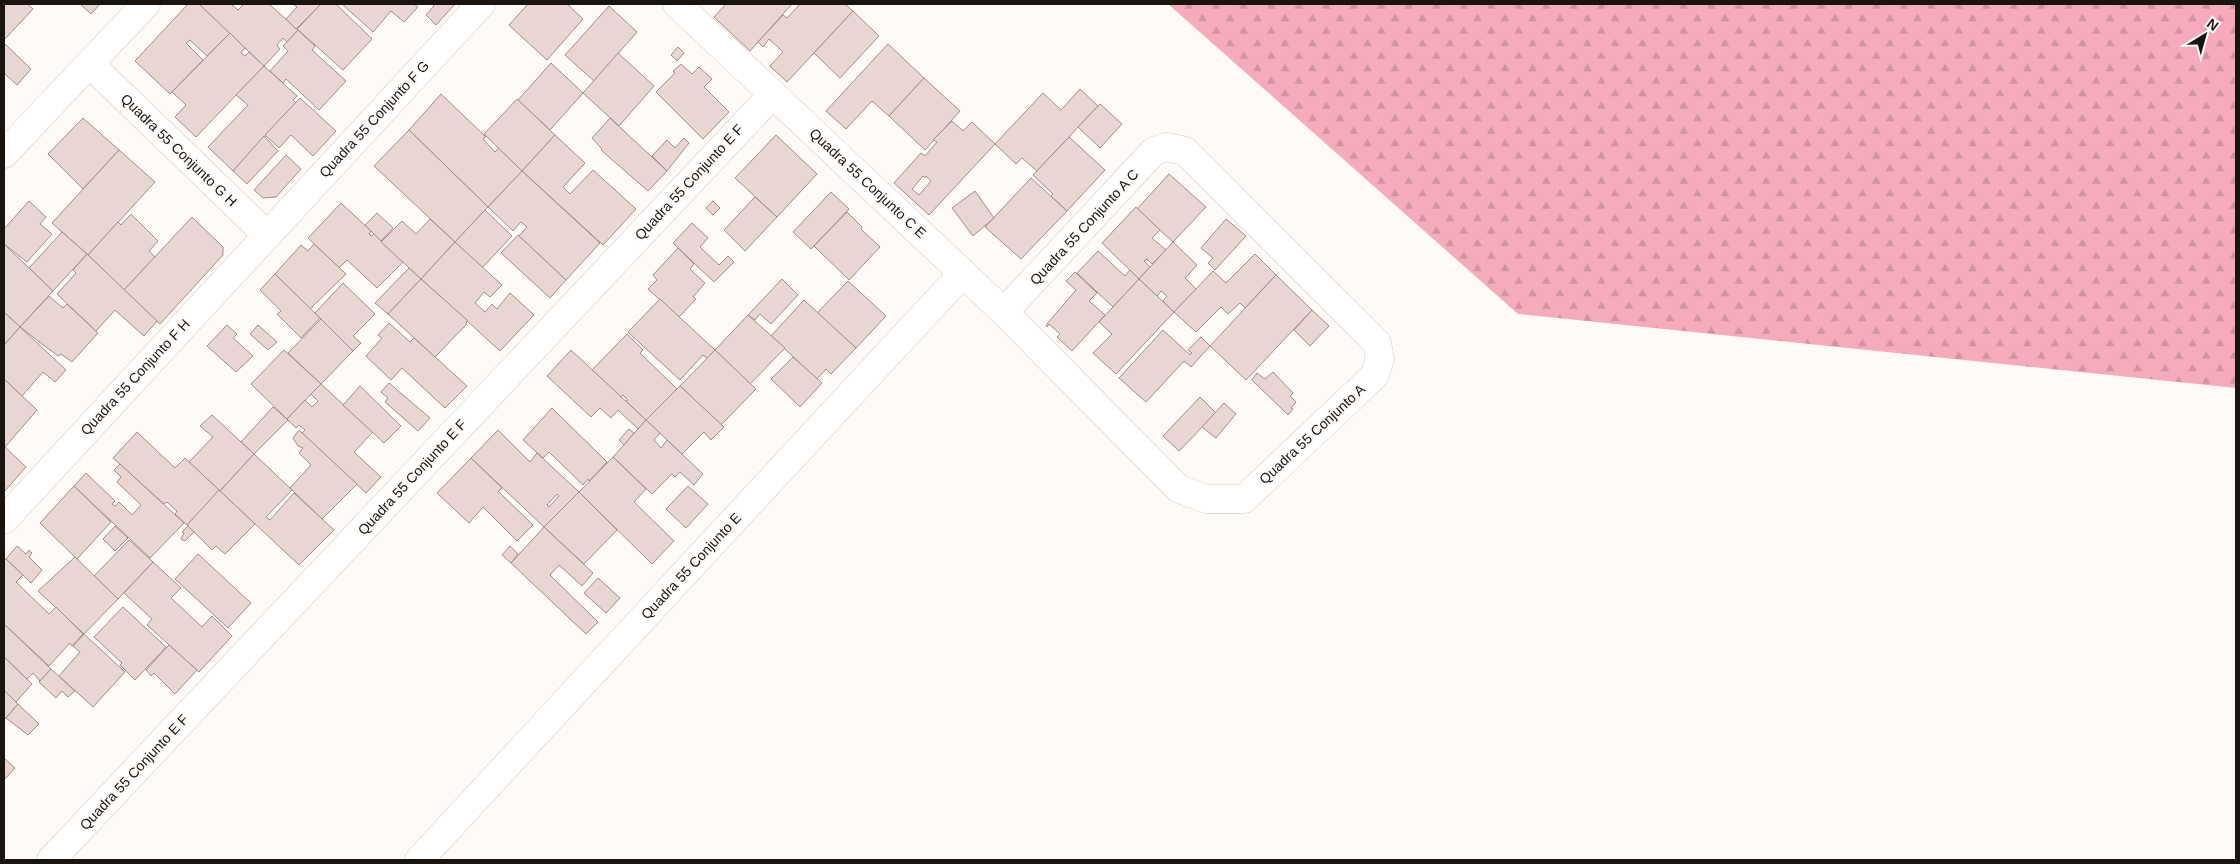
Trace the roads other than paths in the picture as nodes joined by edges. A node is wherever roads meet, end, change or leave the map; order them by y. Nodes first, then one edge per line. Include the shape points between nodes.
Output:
1 (146, 4) edge
2 (481, 4) edge
3 (677, 4) edge
4 (90, 64) junction
5 (773, 94) junction
6 (1167, 147) joint
7 (4, 154) edge
8 (267, 235) junction
9 (963, 273) junction
10 (1004, 312) junction
11 (4, 520) edge
12 (51, 860) edge
13 (419, 860) edge

1 - 4 street
2 - 8 street, Quadra 55 Conjunto F G
3 - 5 street, Quadra 55 Conjunto C E
4 - 7 street
4 - 8 street, Quadra 55 Conjunto G H
5 - 9 street, Quadra 55 Conjunto C E
5 - 12 street, Quadra 55 Conjunto E F
6 - 10 street, Quadra 55 Conjunto A C via 1154,151
6 - 10 street, Quadra 55 Conjunto A via 1185,151 1377,343 1380,359 1374,376 1244,499 1206,499 1179,489
8 - 11 street, Quadra 55 Conjunto F H
9 - 10 street, Quadra 55 Conjunto C E
9 - 13 street, Quadra 55 Conjunto E

